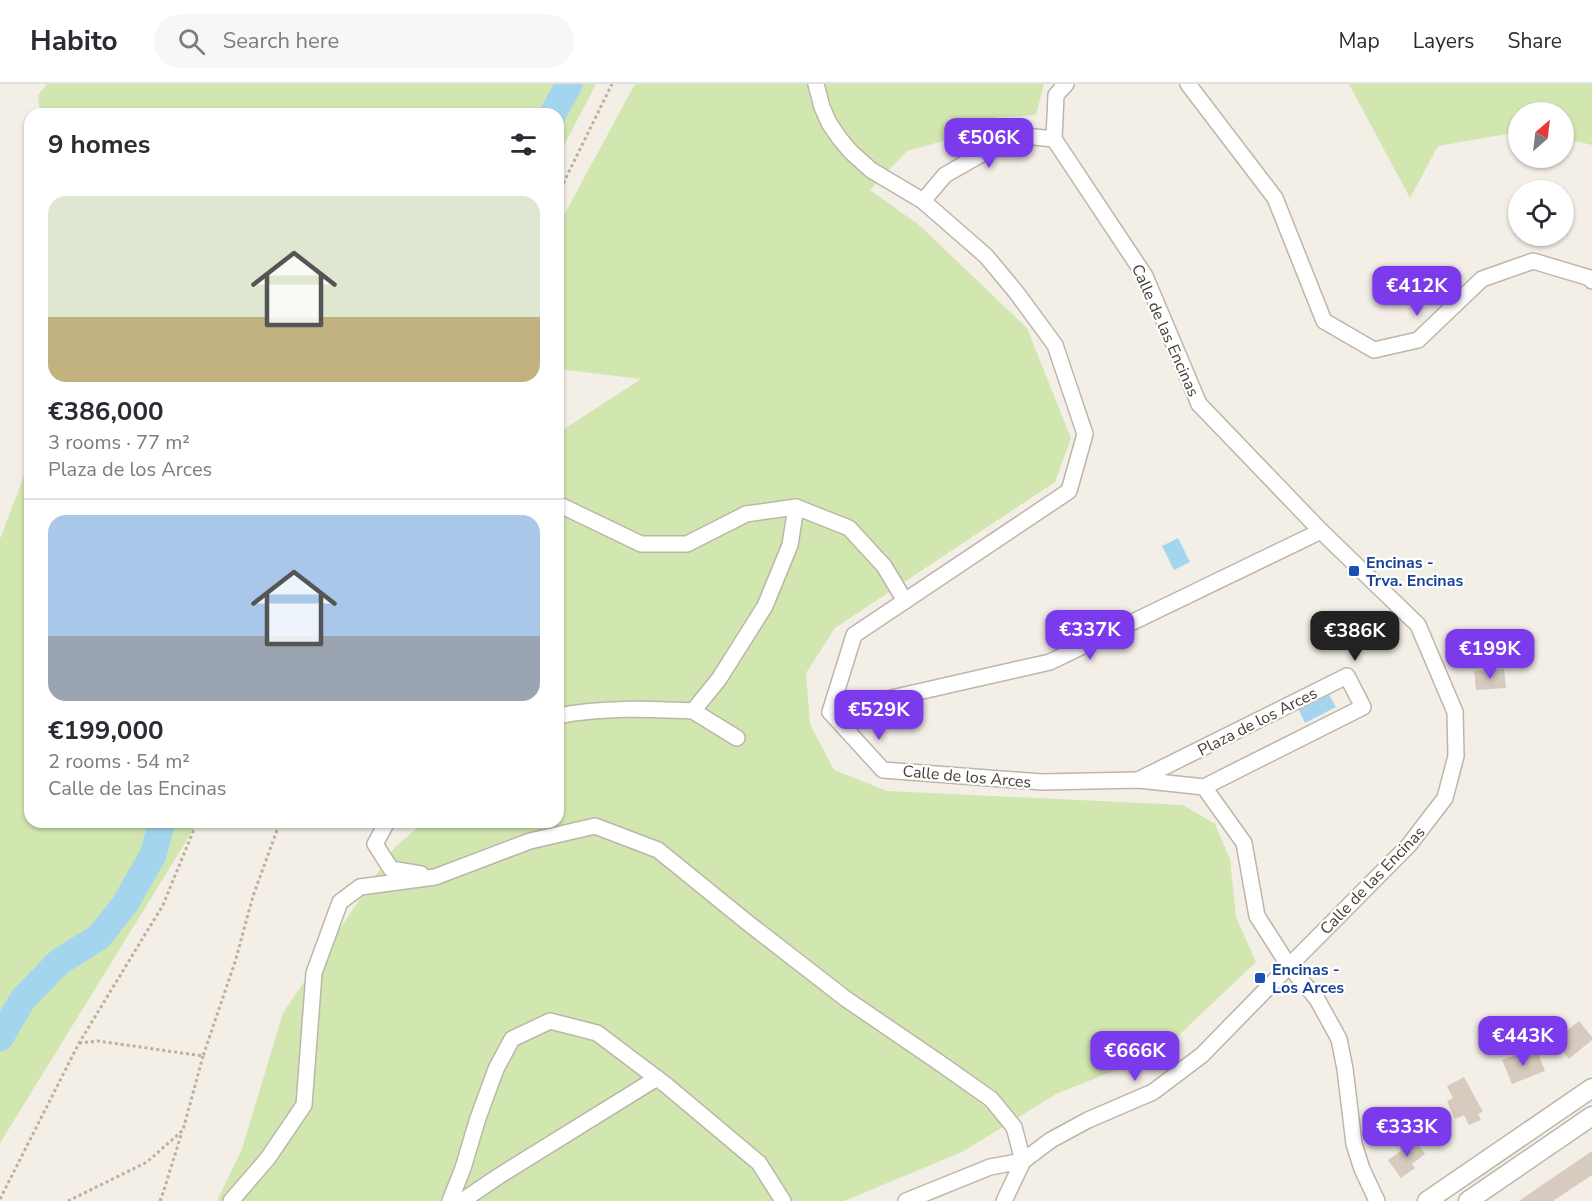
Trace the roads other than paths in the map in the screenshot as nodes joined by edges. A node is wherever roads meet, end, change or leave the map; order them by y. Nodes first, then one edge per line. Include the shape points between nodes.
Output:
1 (816, 84) edge
2 (1066, 84) edge
3 (1188, 84) edge
4 (1054, 139) junction
5 (923, 201) junction
6 (1592, 281) edge
7 (564, 507) edge
8 (796, 507) junction
9 (1321, 531) junction
10 (905, 601) junction
11 (693, 711) junction
12 (830, 712) junction
13 (564, 715) edge
14 (737, 738) dead end
15 (1139, 780) junction
16 (1204, 788) junction
17 (384, 828) edge
18 (435, 877) junction
19 (1289, 966) junction
20 (657, 1078) junction
21 (1592, 1088) edge
22 (1592, 1116) edge
23 (1023, 1161) junction
24 (231, 1201) edge
25 (450, 1201) edge
26 (462, 1201) edge
27 (783, 1201) edge
28 (906, 1201) edge
29 (1004, 1201) edge
30 (1377, 1201) edge
31 (1427, 1201) edge
32 (1468, 1201) edge

1 - 5 street via 829,123 851,152 871,170
2 - 4 street via 1056,95
3 - 6 street via 1275,198 1324,321 1374,350 1418,340 1482,279 1533,261
4 - 5 street via 1014,135 945,175
4 - 9 street, Calle de las Encinas via 1145,276 1199,404
5 - 10 street via 986,256 1055,345 1085,434 1069,491
7 - 8 street via 641,544 687,544 746,514
8 - 10 street via 849,528 884,566
8 - 11 street via 790,545 765,606 719,679
9 - 12 street via 1050,662
9 - 19 street, Calle de las Encinas via 1418,625 1455,712 1456,756 1445,798 1409,845
10 - 12 street via 854,635
11 - 13 street via 638,708
11 - 14 street
12 - 15 street, Calle de los Arces via 883,770 1041,782
15 - 16 street, Calle de los Arces
15 - 16 street, Plaza de los Arces via 1347,676 1363,707
16 - 19 street via 1244,843 1257,916
17 - 18 street via 375,844 391,869
18 - 23 street via 530,841 595,826 658,850 846,999 991,1099 1014,1127
18 - 24 street via 360,887 340,902 314,973 304,1105 268,1158
19 - 23 street, Calle de las Encinas via 1203,1055 1153,1092 1088,1120
19 - 30 street via 1317,999 1339,1039 1354,1144
20 - 25 street via 588,1030 550,1020 512,1039 496,1069
20 - 26 street
20 - 27 street via 759,1163
21 - 31 street
22 - 32 street
23 - 28 street via 990,1167
23 - 29 street, Calle de las Encinas

